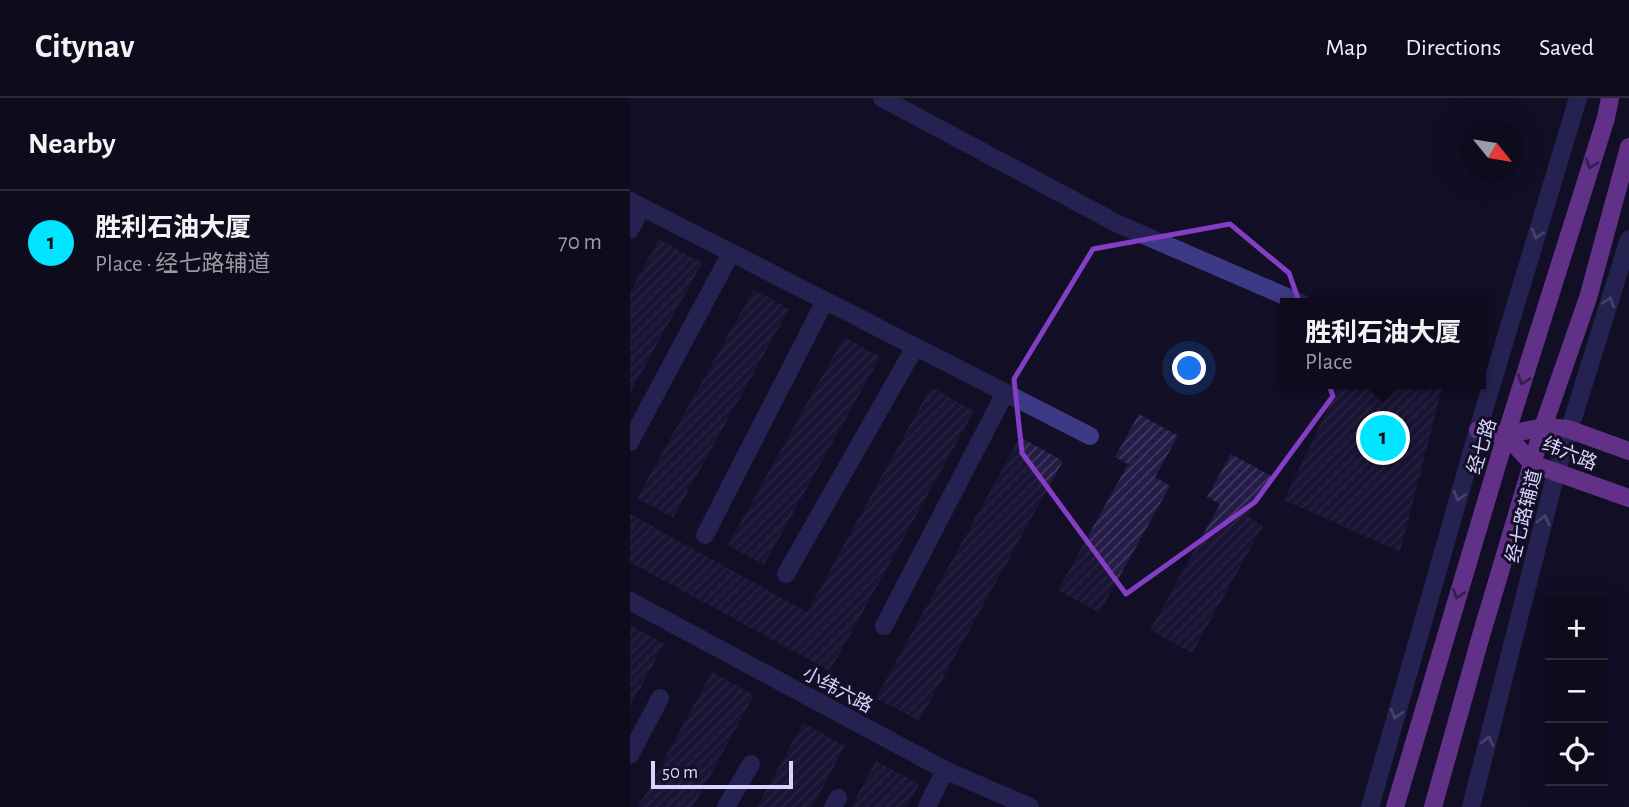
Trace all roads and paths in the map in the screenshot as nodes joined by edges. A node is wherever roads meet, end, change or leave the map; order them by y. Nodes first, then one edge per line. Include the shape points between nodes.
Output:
1 (882, 98) edge
2 (1577, 98) edge
3 (1611, 98) edge
4 (1629, 147) edge
5 (636, 204) edge
6 (630, 230) edge
7 (1629, 239) edge
8 (731, 253) junction
9 (1289, 298) edge
10 (825, 301) junction
11 (915, 347) junction
12 (1486, 383) edge
13 (1485, 389) edge
14 (1005, 393) junction
15 (1544, 426) junction
16 (1568, 429) junction
17 (1478, 430) junction
18 (1506, 435) junction
19 (1090, 436) dead end
20 (630, 442) edge
21 (1629, 451) edge
22 (1533, 464) junction
23 (1556, 473) junction
24 (1629, 498) edge
25 (705, 535) dead end
26 (786, 574) dead end
27 (630, 601) edge
28 (884, 626) dead end
29 (660, 698) dead end
30 (630, 755) edge
31 (751, 764) dead end
32 (945, 770) junction
33 (726, 807) edge
34 (927, 807) edge
35 (1030, 807) edge
36 (1370, 807) edge
37 (1395, 807) edge
38 (1433, 807) edge
39 (1471, 807) edge

1 - 9 street via 1118,225
2 -> 12 street
3 -> 18 main road, 经七路
4 - 15 main road via 1588,298
5 - 6 street
5 - 8 street
16 -> 7 street, 经七路辅道
8 - 10 street
8 - 20 street
10 - 11 street
10 - 25 street
11 - 14 street
11 - 26 street
13 - 17 street
14 - 19 street
14 - 28 street
15 - 16 main road, 纬六路
15 - 18 main road, 纬六路
15 - 22 main road
16 - 21 main road, 纬六路
16 - 23 street, 经七路辅道
17 - 18 main road
17 -> 36 street
18 - 22 main road, 纬六路
18 -> 37 main road, 经七路
22 - 23 main road, 纬六路
22 - 38 main road
23 - 24 main road, 纬六路
39 -> 23 street, 经七路辅道
27 - 32 street, 小纬六路
29 - 30 street
31 - 33 street
32 - 34 street
32 - 35 street, 小纬六路

